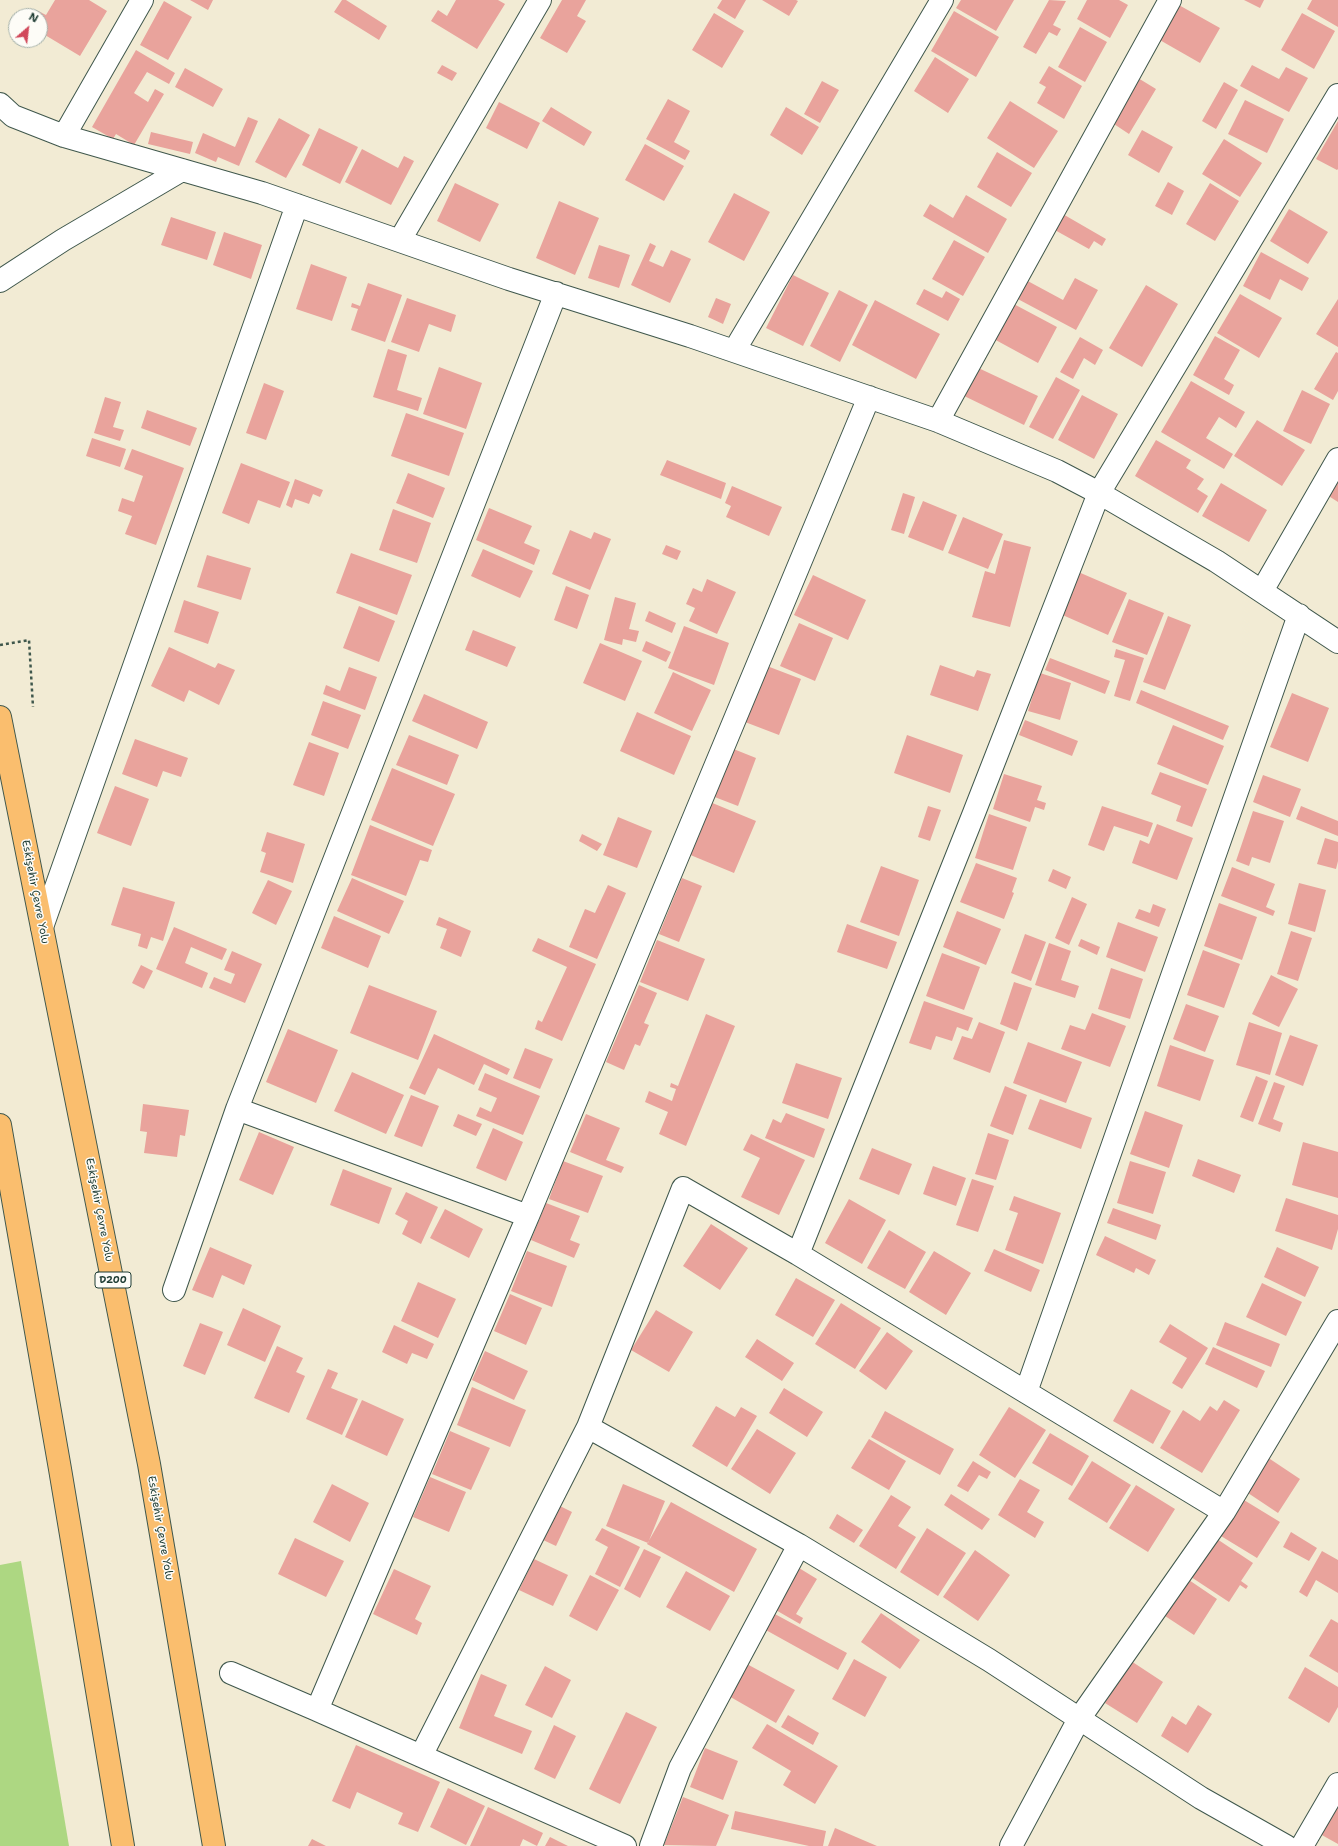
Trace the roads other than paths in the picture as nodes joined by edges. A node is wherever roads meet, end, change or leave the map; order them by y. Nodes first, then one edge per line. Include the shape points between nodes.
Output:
1 (142, 0) edge
2 (540, 0) edge
3 (942, 0) edge
4 (1170, 0) edge
5 (1338, 95) edge
6 (0, 104) edge
7 (64, 136) junction
8 (182, 170) junction
9 (297, 205) junction
10 (400, 240) junction
11 (0, 281) edge
12 (556, 293) junction
13 (734, 351) junction
14 (869, 397) junction
15 (938, 421) junction
16 (1338, 459) edge
17 (1099, 493) junction
18 (1262, 590) junction
19 (1299, 615) junction
20 (1338, 642) edge
21 (0, 717) edge
22 (42, 927) junction
23 (237, 1109) junction
24 (0, 1125) edge
25 (528, 1216) junction
26 (798, 1254) junction
27 (174, 1290) dead end
28 (1338, 1321) edge
29 (1026, 1392) junction
30 (588, 1427) junction
31 (1224, 1512) junction
32 (799, 1545) junction
33 (231, 1673) dead end
34 (317, 1710) junction
35 (1079, 1718) junction
36 (421, 1756) junction
37 (1338, 1784) edge
38 (123, 1846) edge
39 (214, 1846) edge
40 (625, 1846) edge
41 (651, 1846) edge
42 (1011, 1846) edge
43 (1286, 1846) edge
44 (1302, 1846) edge

1 - 7 street
2 - 10 street
3 - 13 street
4 - 15 street
5 - 17 street
6 - 7 street via 13,116
7 - 8 street
8 - 9 street
8 - 11 street via 63,240
9 - 10 street
9 - 22 street
10 - 12 street
12 - 13 street
12 - 23 street
13 - 14 street
14 - 15 street
14 - 25 street
15 - 17 street via 1057,471
16 - 18 street
17 - 18 street
17 - 26 street
18 - 19 street
19 - 20 street
19 - 29 street
21 - 22 highway, Eskişehir Çevre Yolu / D200
22 - 39 highway, Eskişehir Çevre Yolu / D200 via 149,1464
23 - 25 street
23 - 27 street
24 - 38 highway via 62,1476
25 - 34 street
26 - 29 street
26 - 30 street via 683,1188
28 - 31 street
29 - 31 street
30 - 32 street
30 - 36 street
31 - 35 street
32 - 35 street via 989,1660
32 - 41 street via 680,1768
33 - 34 street
34 - 36 street
35 - 42 street
35 - 43 street via 1201,1798
36 - 40 street
37 - 44 street

